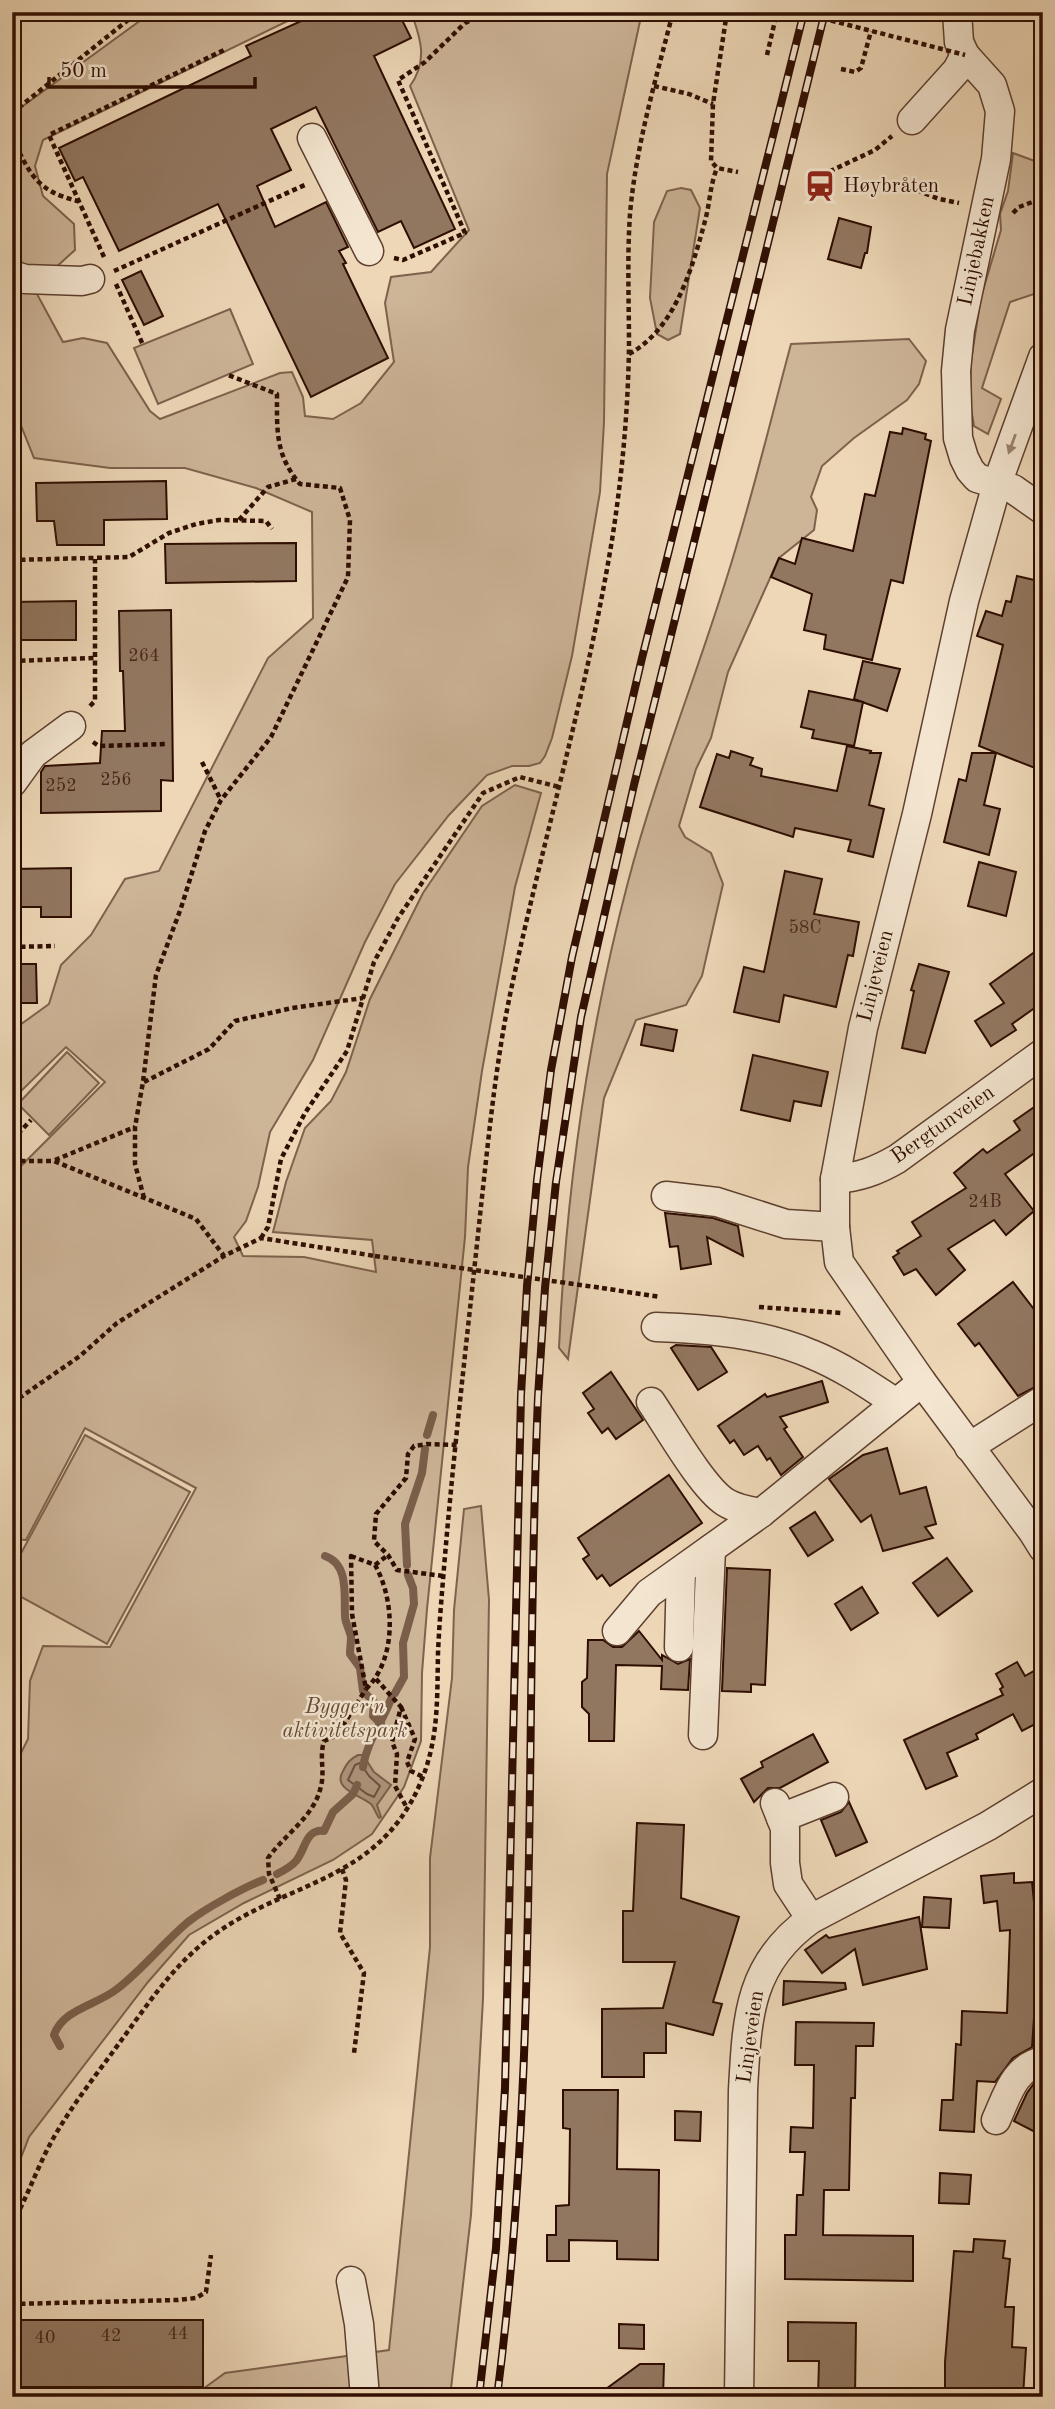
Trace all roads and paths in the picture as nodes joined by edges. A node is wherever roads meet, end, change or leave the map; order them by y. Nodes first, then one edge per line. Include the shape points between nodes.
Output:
1 (138, 12) edge
2 (489, 12) edge
3 (673, 12) edge
4 (727, 12) edge
5 (777, 12) edge
6 (798, 12) edge
7 (957, 12) edge
8 (870, 31) junction
9 (224, 50) dead end
10 (767, 55) dead end
11 (965, 55) junction
12 (841, 69) dead end
13 (654, 86) junction
14 (713, 104) junction
15 (12, 113) edge
16 (912, 120) joint
17 (12, 137) edge
18 (312, 138) dead end
19 (717, 168) junction
20 (738, 172) dead end
21 (329, 174) junction
22 (822, 175) dead end
23 (909, 187) dead end
24 (939, 199) dead end
25 (79, 201) junction
26 (369, 251) joint
27 (12, 275) edge
28 (100, 276) junction
29 (143, 345) dead end
30 (629, 354) junction
31 (1043, 357) edge
32 (228, 375) dead end
33 (296, 479) junction
34 (997, 484) junction
35 (1043, 509) edge
36 (238, 520) junction
37 (272, 529) dead end
38 (95, 559) junction
39 (12, 560) edge
40 (95, 658) junction
41 (12, 661) edge
42 (71, 726) junction
43 (166, 744) dead end
44 (202, 762) dead end
45 (12, 783) edge
46 (559, 787) junction
47 (221, 800) junction
48 (55, 946) dead end
49 (12, 947) edge
50 (363, 998) junction
51 (1043, 1053) edge
52 (143, 1082) junction
53 (31, 1120) dead end
54 (135, 1127) junction
55 (12, 1140) edge
56 (12, 1161) edge
57 (54, 1161) junction
58 (835, 1179) junction
59 (666, 1196) dead end
60 (144, 1198) junction
61 (835, 1227) junction
62 (261, 1238) junction
63 (224, 1256) junction
64 (602, 1288) dead end
65 (656, 1327) dead end
66 (922, 1382) junction
67 (1043, 1400) edge
68 (651, 1402) dead end
69 (896, 1403) junction
70 (12, 1404) edge
71 (457, 1445) junction
72 (969, 1447) junction
73 (761, 1513) junction
74 (1043, 1548) edge
75 (711, 1549) junction
76 (388, 1555) junction
77 (375, 1565) junction
78 (681, 1571) junction
79 (443, 1576) junction
80 (617, 1631) dead end
81 (679, 1647) dead end
82 (376, 1679) junction
83 (366, 1689) junction
84 (401, 1707) junction
85 (703, 1735) dead end
86 (423, 1777) junction
87 (1043, 1792) edge
88 (834, 1797) dead end
89 (407, 1808) junction
90 (342, 1869) junction
91 (280, 1899) junction
92 (811, 1919) junction
93 (354, 2053) dead end
94 (1043, 2061) edge
95 (996, 2120) dead end
96 (12, 2224) edge
97 (211, 2255) dead end
98 (351, 2281) dead end
99 (12, 2304) edge
100 (365, 2397) edge
101 (739, 2397) edge

1 - 15 path
2 - 26 path via 466,23 425,62 398,80 465,233 402,260
3 - 13 path
4 - 14 path
5 - 10 path
6 - 8 path, bridge
7 - 11 street, Linjebakken via 959,42
8 - 11 path, bridge
8 - 12 path via 861,68 855,72
9 - 25 path via 49,135
11 - 16 street
11 - 34 street, Linjebakken via 992,85 1000,131 960,330 958,438 970,470 977,478
13 - 14 path
13 - 30 path via 638,155 630,221
14 - 19 path via 711,162
16 - 22 path via 875,150
17 - 25 path via 38,183 56,196
18 - 21 street
19 - 20 path
19 - 30 path via 678,301 645,345
21 - 26 street
21 - 28 path
23 - 24 path
25 - 28 path
27 - 28 street via 82,281
28 - 29 path
30 - 46 path via 612,539
31 -> 34 street, Linjeveien
32 - 33 path via 276,394 276,439
33 - 36 path via 268,487
33 - 47 path via 300,484 340,488 350,520 348,577 271,737
34 - 35 street, Linjebakken
34 - 58 street, Linjeveien via 964,601 863,1028
36 - 37 path via 266,521
36 - 38 path via 196,524 169,533 130,557
38 - 39 path
38 - 40 path
40 - 41 path
40 - 42 path via 95,701
42 - 43 path via 99,746
42 - 45 street via 33,754
44 - 47 path
46 - 50 path via 520,777 482,793 398,918 374,962
46 - 71 path via 499,1058
47 - 52 path via 205,831 156,975
48 - 49 path
50 - 52 path via 235,1021 209,1049
50 - 62 path via 347,1051 304,1113 281,1159 268,1227
51 - 58 street, Bergtunveien via 897,1159 872,1173
52 - 54 path
53 - 55 path
54 - 57 path
54 - 60 path via 135,1164
56 - 57 path
57 - 60 path
58 - 61 street, Linjeveien
59 - 61 street via 716,1202 786,1224
60 - 63 path via 196,1219
61 - 66 street, Linjeveien via 839,1262
62 - 63 path
62 - 64 path, bridge
63 - 70 path via 117,1323 80,1356
65 - 69 street via 710,1329 784,1344 836,1366
66 - 69 street
66 - 72 street, Linjeveien
67 - 72 street
68 - 73 street via 710,1488 738,1508
69 - 73 street
71 - 76 path via 414,1446 408,1454 406,1478 376,1514 374,1541
71 - 79 path
72 - 74 street, Linjeveien
73 - 75 street
75 - 78 street
75 - 85 street
76 - 77 path
76 - 79 path via 397,1570
77 - 82 path via 383,1578 389,1631 385,1661
77 - 83 path via 351,1556 352,1614
78 - 80 street via 649,1593
78 - 81 street
79 - 86 path via 438,1717
82 - 83 path
82 - 84 path
83 - 91 path via 337,1735 324,1741 322,1784 313,1807 268,1858 269,1874
84 - 86 path via 415,1739 407,1762 411,1771
84 - 89 path via 392,1742 397,1754 395,1786
86 - 89 path
87 - 92 street, Linjeveien
88 - 92 street via 778,1810 785,1828 788,1884
89 - 90 path via 388,1835
90 - 91 path
90 - 93 path via 346,1880 340,1933 364,1973
91 - 96 path via 205,1940 160,1987 78,2099
92 - 101 street, Linjeveien via 790,1934 759,1980 746,2040
94 - 95 street via 1023,2069
97 - 99 path via 206,2292 196,2298
98 - 100 street

